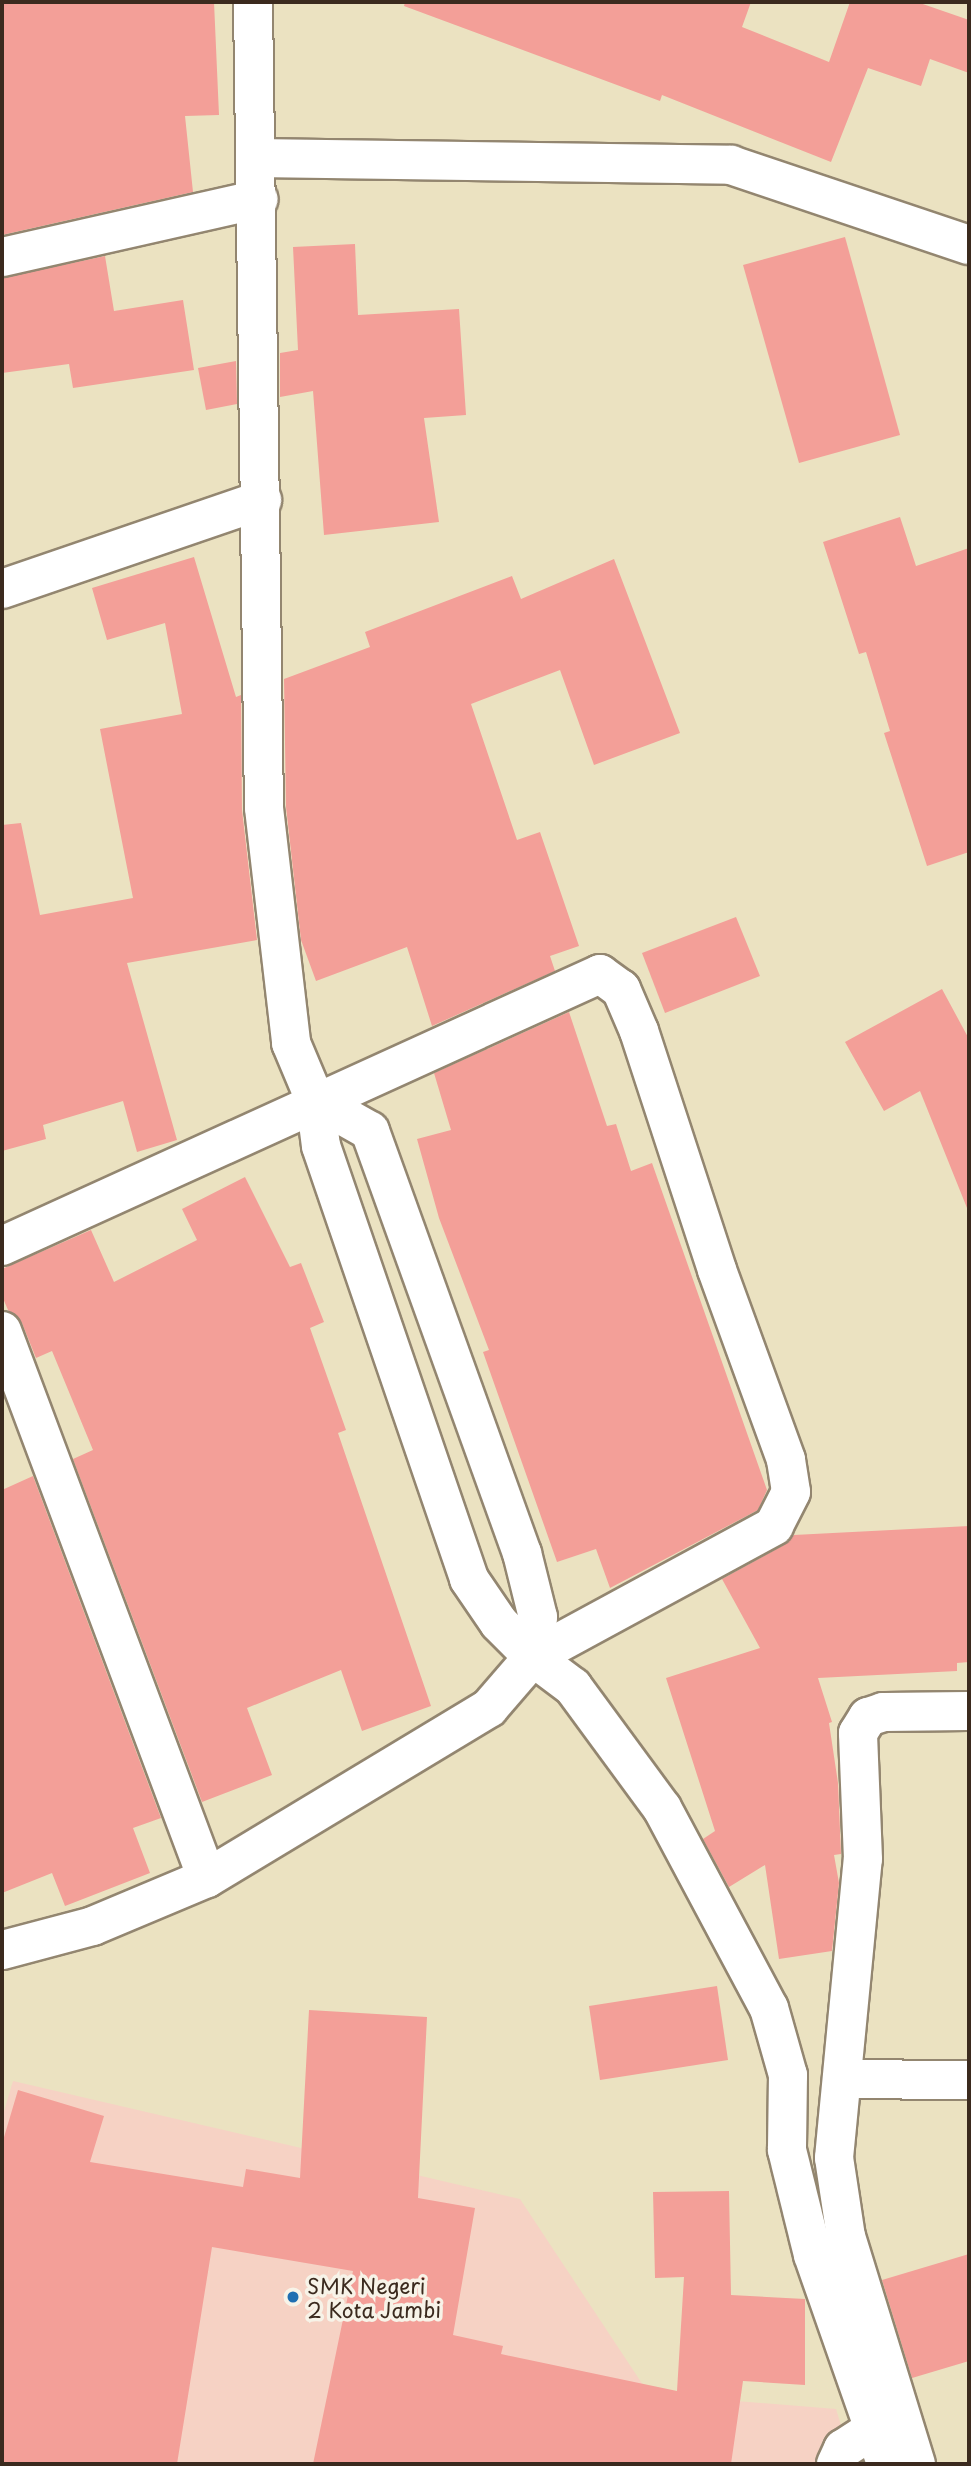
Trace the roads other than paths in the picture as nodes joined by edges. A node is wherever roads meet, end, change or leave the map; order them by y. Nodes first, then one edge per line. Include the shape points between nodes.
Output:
1 (253, 2) edge
2 (257, 158) junction
3 (259, 199) junction
4 (969, 245) edge
5 (2, 257) edge
6 (262, 500) junction
7 (2, 589) edge
8 (315, 1100) junction
9 (2, 1247) edge
10 (2, 1331) edge
11 (533, 1657) junction
12 (969, 1712) edge
13 (207, 1878) junction
14 (2, 1950) edge
15 (844, 2079) junction
16 (969, 2080) edge
17 (875, 2428) junction
18 (835, 2464) edge
19 (886, 2464) edge
20 (916, 2464) edge

1 - 2 street
2 - 3 street
2 - 4 street via 731,165
3 - 5 street
3 - 6 street
6 - 7 street
6 - 8 street via 264,808 291,1043
8 - 9 street
8 - 11 street via 321,1146 469,1579 499,1623
8 - 11 street via 370,1131 522,1553 538,1617
8 - 11 street via 600,974 621,989 639,1031 717,1270 786,1460 791,1492 775,1526
10 - 13 street
11 - 13 street via 489,1708
11 - 17 street via 573,1687 662,1808 769,2008 788,2075 787,2150 813,2255
12 - 15 street via 883,1712 868,1717 858,1732 863,1859
13 - 14 street via 93,1926
15 - 16 street
15 - 20 street via 834,2158 846,2237
17 - 18 street via 843,2449
17 - 19 street

